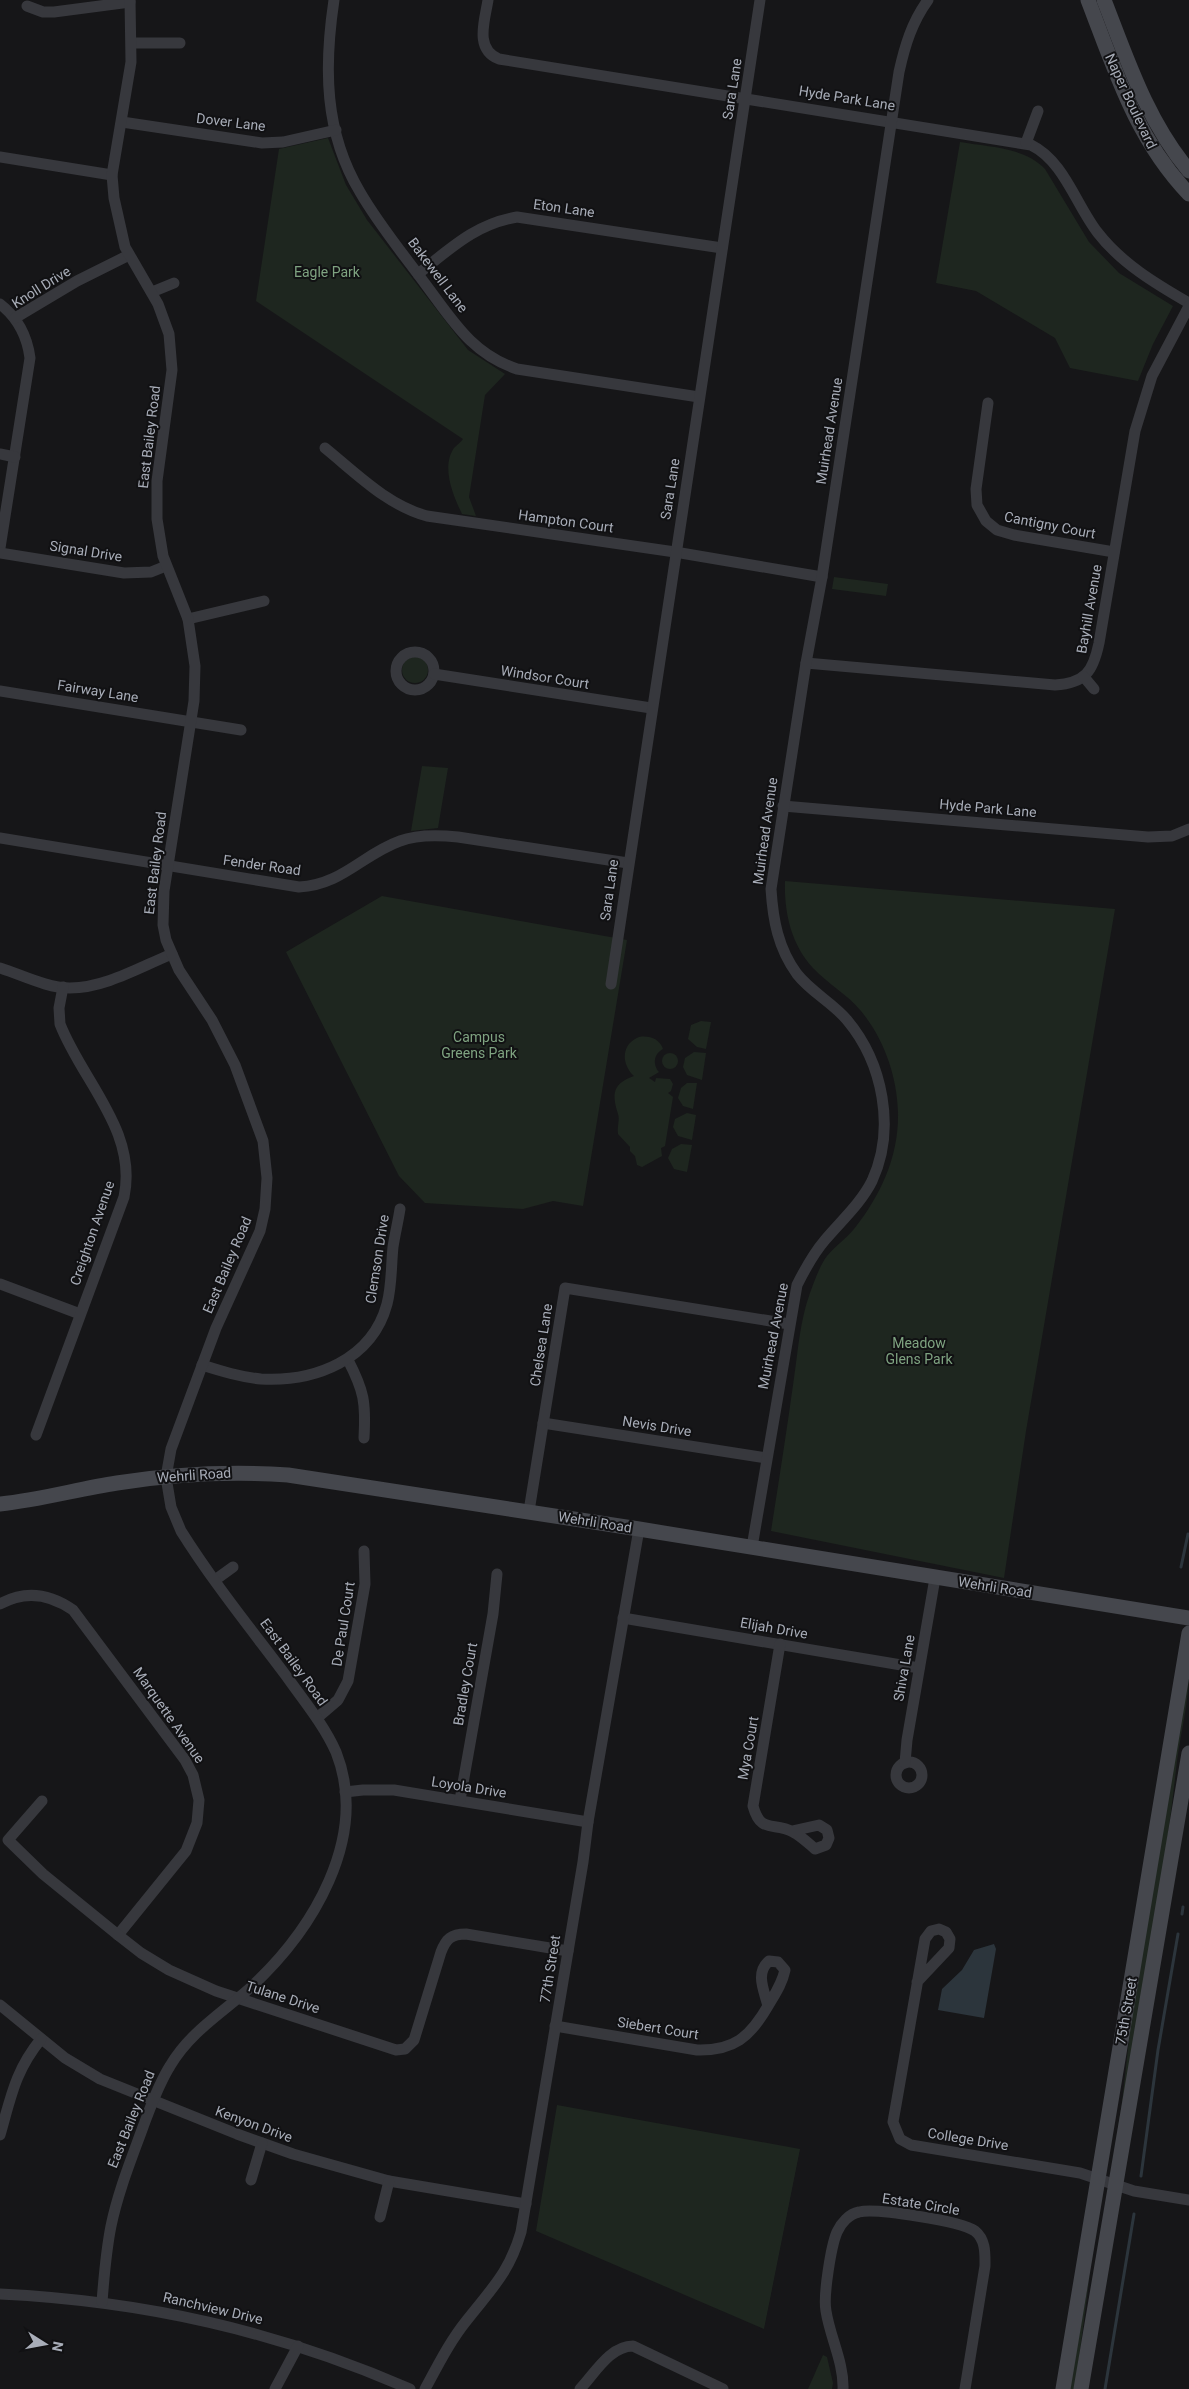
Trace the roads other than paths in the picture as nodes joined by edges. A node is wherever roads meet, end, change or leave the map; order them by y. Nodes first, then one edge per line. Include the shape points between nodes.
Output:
1 (334, 0) edge
2 (488, 0) edge
3 (760, 0) edge
4 (928, 0) edge
5 (1088, 0) edge
6 (1104, 0) edge
7 (130, 1) edge
8 (27, 6) dead end
9 (132, 43) junction
10 (180, 43) dead end
11 (745, 98) junction
12 (1038, 111) dead end
13 (891, 120) junction
14 (122, 122) junction
15 (336, 130) junction
16 (1026, 143) junction
17 (0, 157) edge
18 (1189, 171) edge
19 (112, 175) junction
20 (1189, 194) edge
21 (722, 248) junction
22 (129, 255) junction
23 (418, 274) junction
24 (174, 283) dead end
25 (152, 292) junction
26 (0, 304) edge
27 (1189, 304) edge
28 (15, 318) junction
29 (699, 397) junction
30 (988, 403) dead end
31 (325, 448) dead end
32 (0, 454) edge
33 (15, 457) junction
34 (0, 548) edge
35 (675, 552) junction
36 (1114, 552) junction
37 (0, 553) edge
38 (166, 566) junction
39 (822, 577) junction
40 (264, 601) dead end
41 (188, 620) junction
42 (806, 663) junction
43 (434, 674) dead end
44 (1084, 676) junction
45 (1094, 689) dead end
46 (0, 691) edge
47 (651, 708) junction
48 (191, 721) junction
49 (241, 730) dead end
50 (783, 806) junction
51 (1189, 829) edge
52 (0, 838) edge
53 (628, 863) junction
54 (168, 865) junction
55 (172, 954) junction
56 (0, 968) edge
57 (611, 984) dead end
58 (62, 987) junction
59 (400, 1209) dead end
60 (0, 1284) edge
61 (80, 1314) junction
62 (788, 1324) junction
63 (348, 1360) junction
64 (202, 1365) junction
65 (543, 1423) junction
66 (36, 1436) dead end
67 (364, 1438) dead end
68 (766, 1458) junction
69 (166, 1477) junction
70 (0, 1504) edge
71 (529, 1512) junction
72 (639, 1529) junction
73 (752, 1547) junction
74 (364, 1551) dead end
75 (233, 1567) dead end
76 (497, 1574) dead end
77 (935, 1578) junction
78 (215, 1580) junction
79 (0, 1604) edge
80 (623, 1618) junction
81 (1189, 1618) edge
82 (1189, 1632) edge
83 (780, 1644) junction
84 (919, 1668) junction
85 (317, 1718) junction
86 (1189, 1753) edge
87 (905, 1763) dead end
88 (345, 1792) junction
89 (460, 1800) junction
90 (42, 1801) dead end
91 (588, 1822) junction
92 (792, 1831) dead end
93 (118, 1934) junction
94 (568, 1951) junction
95 (917, 1982) dead end
96 (237, 1998) junction
97 (0, 2005) edge
98 (768, 2006) dead end
99 (555, 2026) junction
100 (41, 2039) junction
101 (153, 2102) junction
102 (0, 2136) edge
103 (262, 2143) junction
104 (1098, 2179) junction
105 (250, 2180) dead end
106 (389, 2181) junction
107 (1116, 2185) junction
108 (1189, 2200) edge
109 (526, 2204) junction
110 (380, 2217) dead end
111 (0, 2294) edge
112 (102, 2302) junction
113 (298, 2346) junction
114 (275, 2389) edge
115 (410, 2389) edge
116 (425, 2389) edge
117 (580, 2389) edge
118 (723, 2389) edge
119 (843, 2389) edge
120 (965, 2389) edge
121 (1063, 2389) edge
122 (1081, 2389) edge

1 - 15 street, Bakewell Lane via 327,68 330,109
2 - 11 street, Hyde Park Lane via 482,37 486,49 499,59
3 - 11 street, Sara Lane
4 - 13 street, Muirhead Avenue via 904,48
5 - 20 main road, Naper Boulevard via 1139,126 1153,151
6 - 18 main road, Naper Boulevard via 1151,114
7 - 8 street via 54,12
7 - 9 street, East Bailey Road
9 - 10 street
9 - 14 street, East Bailey Road
11 - 13 street, Hyde Park Lane
11 - 21 street, Sara Lane
12 - 16 street
13 - 16 street, Hyde Park Lane
13 - 39 street, Muirhead Avenue
14 - 15 street, Dover Lane via 262,143 283,142
14 - 19 street, East Bailey Road
15 - 23 street, Bakewell Lane via 341,151 360,192
16 - 27 street, Hyde Park Lane via 1053,161 1089,220 1111,248 1148,278
17 - 19 street
19 - 22 street, East Bailey Road via 116,214
21 - 23 street, Eton Lane via 517,218 479,228
21 - 29 street, Sara Lane
22 - 25 street, East Bailey Road
22 - 28 street, Knoll Drive
23 - 29 street, Bakewell Lane via 468,339 503,364 534,373
24 - 25 street
25 - 38 street, East Bailey Road via 164,316 172,354 170,395 156,496
26 - 28 street
27 - 36 street, Bayhill Avenue via 1162,354 1141,409 1129,459
28 - 33 street, Knoll Drive via 24,333 30,358
29 - 35 street, Sara Lane
30 - 36 street, Cantigny Court via 976,489 980,523 1014,536
31 - 35 street, Hampton Court via 390,500 415,513
32 - 33 street
33 - 34 street, Knoll Drive
35 - 39 street, Hampton Court
35 - 47 street, Sara Lane
36 - 44 street, Bayhill Avenue via 1096,659
37 - 38 street, Signal Drive via 124,573 151,572
38 - 41 street, East Bailey Road
39 - 42 street, Muirhead Avenue
40 - 41 street
41 - 48 street, East Bailey Road via 195,666
42 - 44 street via 1055,685 1073,683
42 - 50 street, Muirhead Avenue
43 - 47 street, Windsor Court
44 - 45 street
46 - 48 street, Fairway Lane
47 - 53 street, Sara Lane
48 - 49 street, Fairway Lane
48 - 54 street, East Bailey Road
50 - 51 street, Hyde Park Lane via 1148,838 1172,836
50 - 62 street, Muirhead Avenue via 771,889 776,933 798,975 847,1020 864,1044 883,1098 884,1129 872,1181 807,1265 797,1285
52 - 54 street, Fender Road
53 - 54 street, Fender Road via 438,835 398,841 340,876 307,886
53 - 57 street, Sara Lane
54 - 55 street, East Bailey Road via 163,925
55 - 58 street via 102,984
55 - 64 street, East Bailey Road via 235,1065 263,1140 266,1165 267,1189 260,1230
56 - 58 street
58 - 61 street, Creighton Avenue via 60,1024 118,1134 127,1166 124,1197
59 - 63 street, Clemson Drive via 387,1304 374,1333
60 - 61 street
61 - 66 street, Creighton Avenue
62 - 65 street, Chelsea Lane via 565,1288
62 - 68 street, Muirhead Avenue
63 - 64 street, Clemson Drive via 322,1372 278,1379 246,1377
63 - 67 street via 365,1398
64 - 69 street, East Bailey Road via 172,1444
65 - 68 street, Nevis Drive
65 - 71 street, Chelsea Lane
68 - 73 street, Muirhead Avenue
69 - 70 main road, Wehrli Road
69 - 71 main road, Wehrli Road via 247,1472 288,1475
69 - 78 street, East Bailey Road via 178,1526
71 - 72 main road, Wehrli Road
72 - 73 main road, Wehrli Road
72 - 80 street, 77th Street
73 - 77 main road, Wehrli Road
74 - 85 street, De Paul Court via 365,1584 348,1681 338,1700
75 - 78 street
76 - 89 street, Bradley Court via 493,1614
77 - 81 main road, Wehrli Road
77 - 84 street, Shiva Lane
78 - 85 street, East Bailey Road
79 - 93 street, Marquette Avenue via 20,1596 44,1596 73,1610 193,1775 199,1810 192,1840
80 - 83 street, Elijah Drive
80 - 91 street, 77th Street
82 - 104 main road, 75th Street
83 - 84 street, Elijah Drive
83 - 92 street, Mya Court via 753,1806 756,1819 766,1826
84 - 87 street, Shiva Lane
85 - 88 street, East Bailey Road via 336,1754
86 - 107 main road, 75th Street
88 - 89 street, Loyola Drive via 385,1789
88 - 96 street, East Bailey Road via 346,1812 340,1848 320,1896 289,1944
89 - 91 street, Loyola Drive
90 - 93 street, Tulane Drive via 8,1840 43,1874
91 - 94 street, 77th Street
93 - 96 street, Tulane Drive via 169,1970
94 - 96 street, Tulane Drive via 466,1934 451,1936 441,1952 414,2040 399,2050
94 - 99 street, 77th Street
95 - 104 street, College Drive via 893,2122 900,2139 911,2145 1080,2173
96 - 101 street, East Bailey Road via 198,2030 183,2047
97 - 100 street, Kenyon Drive
98 - 99 street, Siebert Court via 745,2037 729,2046 712,2050
99 - 109 street, 77th Street
100 - 101 street, Kenyon Drive via 100,2079
100 - 102 street via 17,2076
101 - 103 street, Kenyon Drive
101 - 112 street, East Bailey Road via 114,2214
103 - 105 street
103 - 106 street, Kenyon Drive
104 - 107 street, College Drive
104 - 121 main road, 75th Street
106 - 109 street, Kenyon Drive
106 - 110 street
107 - 108 street, College Drive
107 - 122 main road, 75th Street
109 - 116 street, 77th Street via 521,2232 508,2268 452,2340
111 - 112 street, Ranchview Drive
112 - 113 street, Ranchview Drive via 188,2316
113 - 114 street
113 - 115 street, Ranchview Drive
117 - 118 street via 613,2352 623,2346 633,2346
119 - 120 street, Estate Circle via 825,2309 834,2240 848,2217 865,2211 879,2211 954,2223 980,2237 986,2253 985,2266

